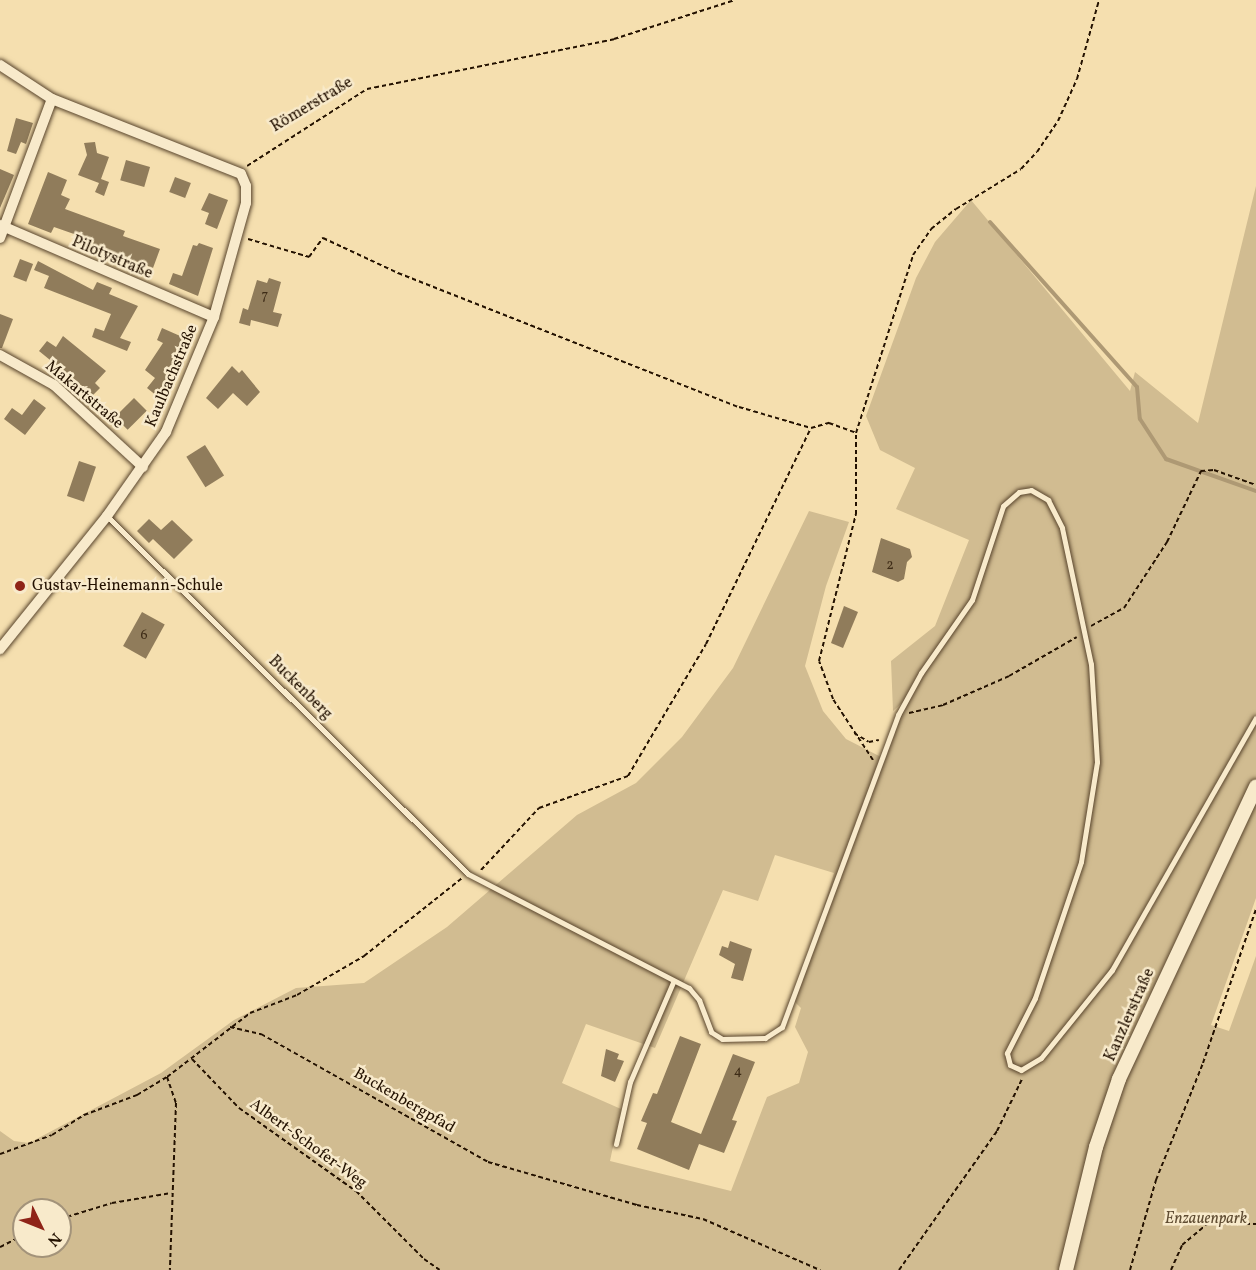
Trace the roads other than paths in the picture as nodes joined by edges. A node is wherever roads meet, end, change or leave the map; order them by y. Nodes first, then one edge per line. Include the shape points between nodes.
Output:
1 (0, 65) edge
2 (52, 99) junction
3 (1, 231) edge
4 (214, 317) junction
5 (0, 356) edge
6 (143, 467) junction
7 (107, 516) junction
8 (0, 648) edge
9 (1256, 718) edge
10 (1256, 786) edge
11 (674, 982) junction
12 (616, 1144) dead end
13 (1066, 1270) edge

1 - 2 street
2 - 3 street
2 - 4 street, Kaulbachstraße via 241,174 246,203
3 - 4 street, Pilotystraße
4 - 6 street, Kaulbachstraße via 166,432
5 - 6 street, Makartstraße via 54,384
6 - 7 street, Kaulbachstraße
7 - 8 street, Kaulbachstraße
7 - 11 lane, Buckenberg via 468,874
9 - 11 lane, Buckenberg via 1122,956 1058,1041 1027,1068 1010,1065 1007,1053 1035,998 1067,911 1092,810 1097,762 1085,631 1058,514 1038,492 1019,492 1004,506 972,600 921,673 898,717 783,1027 765,1038 722,1039 711,1032 699,1000 689,988
10 - 13 main road, Kanzlerstraße via 1119,1079 1096,1147
11 - 12 lane via 630,1082

